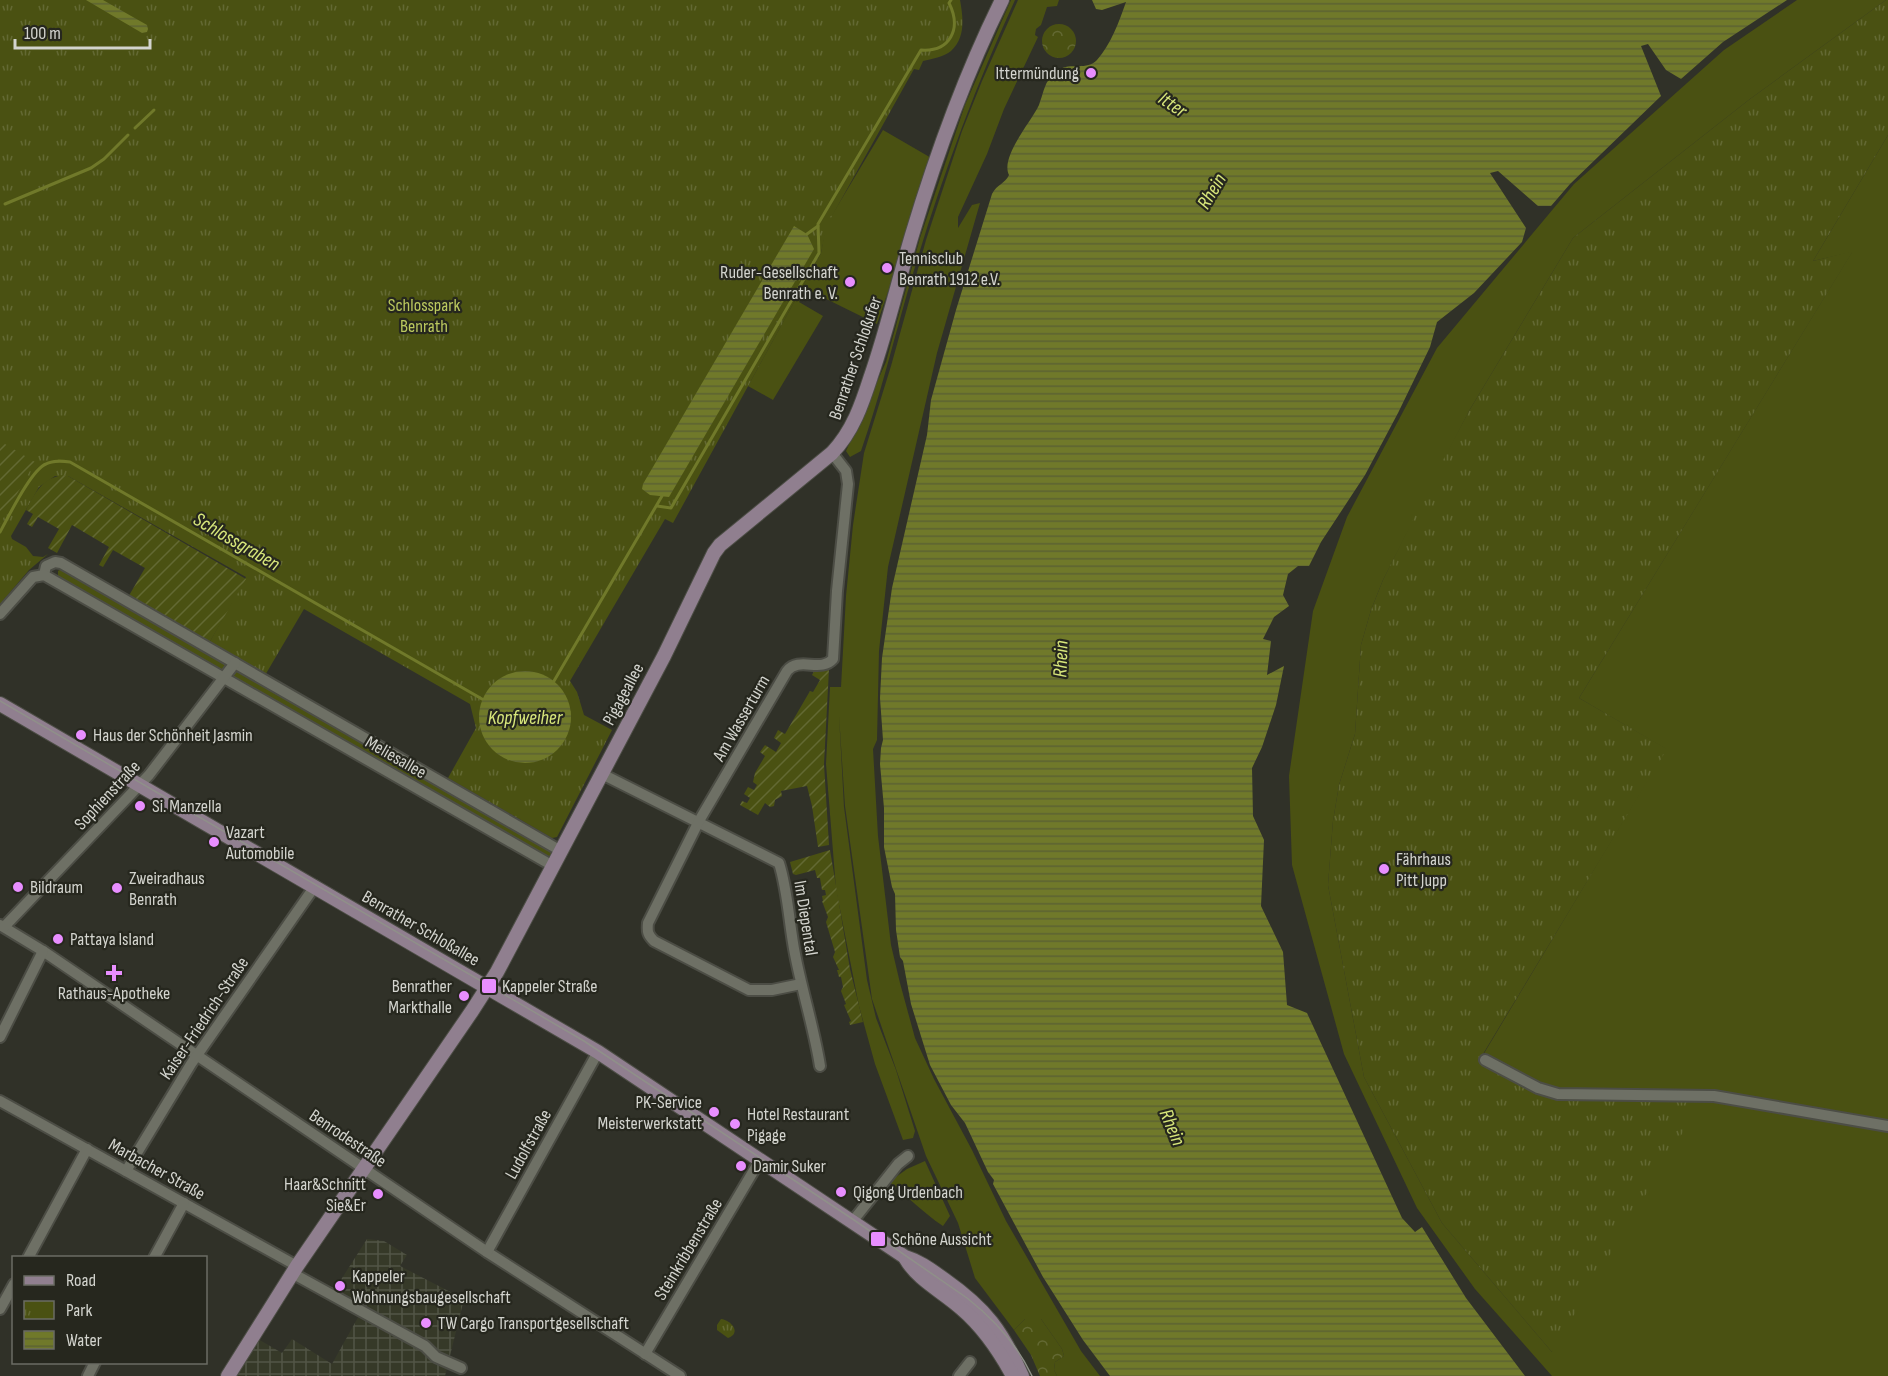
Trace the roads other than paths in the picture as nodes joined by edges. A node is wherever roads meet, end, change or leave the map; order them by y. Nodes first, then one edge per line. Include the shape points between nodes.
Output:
1 (1002, 0) edge
2 (832, 453) junction
3 (44, 575) junction
4 (0, 614) edge
5 (235, 663) junction
6 (223, 676) junction
7 (0, 704) edge
8 (602, 774) junction
9 (140, 785) junction
10 (699, 821) junction
11 (561, 851) junction
12 (553, 866) junction
13 (315, 886) junction
14 (2, 926) edge
15 (43, 951) junction
16 (801, 984) junction
17 (488, 987) junction
18 (0, 1037) edge
19 (598, 1052) junction
20 (197, 1055) junction
21 (1485, 1060) dead end
22 (820, 1066) dead end
23 (0, 1101) edge
24 (1888, 1126) edge
25 (87, 1149) junction
26 (908, 1156) dead end
27 (760, 1161) junction
28 (364, 1169) junction
29 (126, 1171) junction
30 (184, 1203) junction
31 (852, 1222) junction
32 (487, 1251) junction
33 (29, 1256) edge
34 (155, 1256) edge
35 (295, 1270) junction
36 (12, 1287) edge
37 (0, 1308) edge
38 (991, 1330) junction
39 (645, 1354) junction
40 (970, 1362) dead end
41 (461, 1368) dead end
42 (228, 1376) edge
43 (680, 1376) edge
44 (958, 1376) edge
45 (1013, 1376) edge
46 (1022, 1376) edge

1 - 2 street, Benrather Schloßufer via 941,148 867,390 852,427
2 - 8 street, Pigageallee via 714,553
2 - 10 street, Am Wasserturm via 846,471 848,484 834,654 831,662 824,665 791,666
3 - 4 street, Meliesallee via 33,577
3 - 5 street, Meliesallee via 48,565 61,563
3 - 6 street, Meliesallee
5 - 6 street
5 - 11 street, Meliesallee
6 - 9 street, Sophienstraße
6 - 12 street, Meliesallee
7 - 9 street, Benrather Schloßallee
8 - 10 street, Im Diepental
8 - 11 street, Pigageallee
9 - 13 street, Benrather Schloßallee
9 - 14 street, Sophienstraße
10 - 16 street, Im Diepental via 779,863
10 - 16 street via 648,923 648,935 749,990
11 - 12 street, Pigageallee
12 - 17 street, Pigageallee
13 - 17 street, Benrather Schloßallee
13 - 20 street, Kaiser-Friedrich-Straße
14 - 15 street, Benrodestraße
15 - 18 street
15 - 20 street, Benrodestraße
16 - 22 street, Im Diepental
17 - 19 street, Benrather Schloßallee
17 - 28 street
19 - 27 street, Benrather Schloßallee
19 - 32 street, Ludolfstraße
20 - 28 street, Benrodestraße
20 - 29 street, Kaiser-Friedrich-Straße
21 - 24 street via 1538,1088 1558,1094 1714,1096
23 - 25 street, Marbacher Straße
25 - 29 street, Marbacher Straße
25 - 33 street
26 - 31 street
27 - 31 street, Benrather Schloßallee
27 - 39 street, Steinkribbenstraße
28 - 32 street, Benrodestraße
28 - 35 street
29 - 30 street, Marbacher Straße
30 - 34 street
30 - 35 street, Marbacher Straße
31 - 38 street, Benrather Schloßallee via 966,1295 981,1309
32 - 39 street, Benrodestraße
35 - 41 street, Marbacher Straße via 425,1346 436,1357
35 - 42 street
36 - 37 street
38 - 45 street
38 - 46 street
39 - 43 street, Benrodestraße
40 - 44 street

